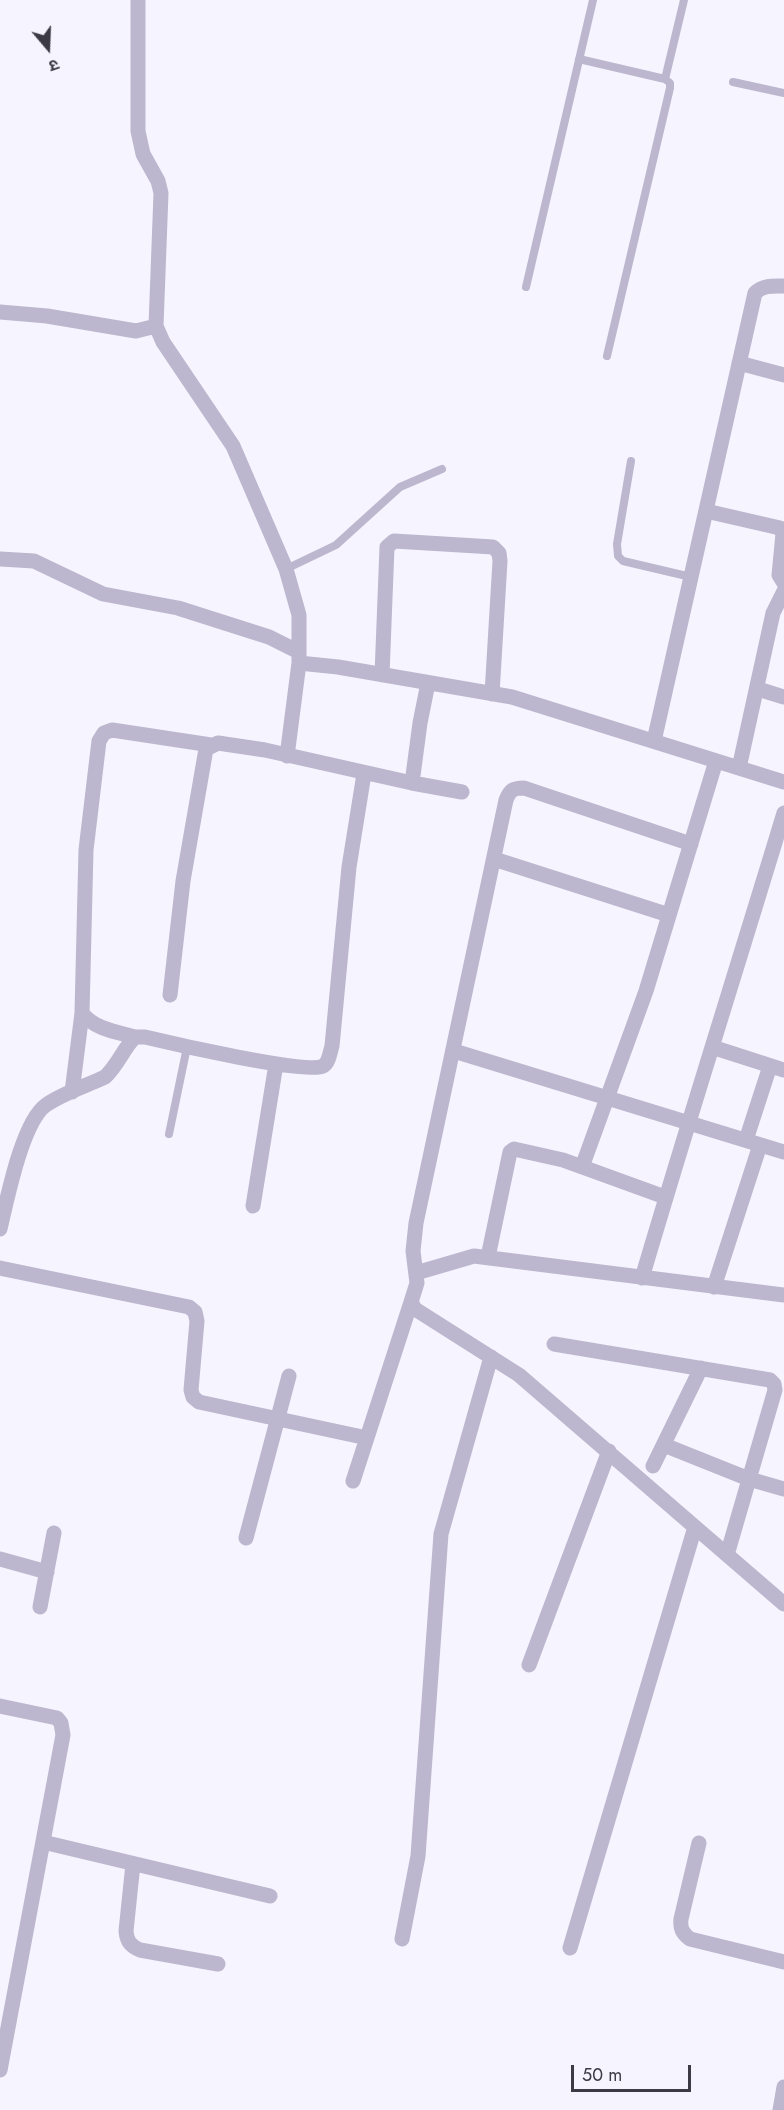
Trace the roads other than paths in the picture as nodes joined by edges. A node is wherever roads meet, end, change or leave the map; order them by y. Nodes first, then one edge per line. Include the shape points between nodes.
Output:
1 (138, 0) edge
2 (592, 0) edge
3 (684, 0) edge
4 (579, 59) junction
5 (665, 79) junction
6 (733, 82) dead end
7 (784, 93) edge
8 (526, 286) dead end
9 (784, 286) edge
10 (0, 312) edge
11 (156, 326) junction
12 (608, 356) dead end
13 (739, 363) junction
14 (784, 375) edge
15 (632, 461) dead end
16 (442, 470) dead end
17 (706, 511) junction
18 (783, 532) edge
19 (0, 559) edge
20 (286, 569) junction
21 (691, 577) junction
22 (784, 583) edge
23 (784, 591) edge
24 (299, 658) junction
25 (382, 675) junction
26 (428, 683) junction
27 (758, 689) junction
28 (492, 693) junction
29 (784, 697) edge
30 (654, 741) junction
31 (211, 745) junction
32 (287, 756) junction
33 (716, 761) junction
34 (739, 768) junction
35 (364, 774) junction
36 (784, 782) edge
37 (412, 783) junction
38 (462, 792) dead end
39 (784, 813) edge
40 (691, 844) junction
41 (494, 859) junction
42 (669, 915) junction
43 (170, 995) dead end
44 (82, 1013) junction
45 (135, 1037) junction
46 (187, 1047) junction
47 (712, 1047) junction
48 (454, 1052) junction
49 (276, 1064) junction
50 (777, 1068) edge
51 (72, 1092) junction
52 (608, 1097) junction
53 (688, 1122) junction
54 (169, 1134) dead end
55 (753, 1143) junction
56 (784, 1152) edge
57 (582, 1167) junction
58 (665, 1197) junction
59 (253, 1206) dead end
60 (0, 1229) edge
61 (488, 1257) junction
62 (0, 1268) edge
63 (642, 1278) junction
64 (714, 1287) junction
65 (414, 1289) junction
66 (784, 1296) edge
67 (554, 1344) dead end
68 (491, 1357) junction
69 (701, 1368) junction
70 (289, 1376) dead end
71 (278, 1418) junction
72 (367, 1438) junction
73 (664, 1445) junction
74 (609, 1451) junction
75 (653, 1466) dead end
76 (749, 1479) junction
77 (353, 1481) dead end
78 (784, 1489) edge
79 (695, 1527) junction
80 (54, 1533) dead end
81 (246, 1538) dead end
82 (728, 1555) junction
83 (0, 1559) edge
84 (47, 1572) junction
85 (784, 1604) edge
86 (40, 1607) dead end
87 (529, 1665) dead end
88 (0, 1706) edge
89 (43, 1842) junction
90 (699, 1843) dead end
91 (133, 1864) junction
92 (270, 1896) dead end
93 (402, 1939) dead end
94 (570, 1948) dead end
95 (784, 1962) edge
96 (218, 1964) dead end
97 (5, 2015) edge
98 (0, 2070) edge
99 (784, 2087) edge
100 (782, 2109) edge

1 - 11 street via 138,132 143,154 161,193
2 - 4 lane
3 - 5 lane
4 - 5 lane
4 - 8 lane
5 - 12 lane via 670,88
6 - 7 lane
9 - 13 street via 768,286 755,293
10 - 11 street via 136,331
11 - 20 street via 233,446
13 - 14 street
13 - 17 street
15 - 21 lane via 618,556 623,561
16 - 20 lane via 400,487 336,545
17 - 18 street via 773,526
17 - 21 street
18 - 22 street via 779,575
19 - 24 street via 34,561 103,594 178,608 269,637
20 - 24 street via 299,615
21 - 30 street
23 - 27 street via 773,613
24 - 25 street
24 - 32 street
25 - 26 street
25 - 28 street via 390,542 493,547 500,561
26 - 28 street
26 - 37 street
27 - 29 street
27 - 34 street
28 - 30 street
30 - 33 street
31 - 32 street
31 - 43 street via 206,749 183,881
31 - 44 street via 112,730 99,741 86,850
32 - 35 street
33 - 34 street
33 - 40 street
34 - 36 street
35 - 37 street
35 - 49 street via 350,867 332,1046 322,1067
37 - 38 street
39 - 47 street
40 - 41 street via 515,788 506,800
40 - 42 street
41 - 42 street
41 - 48 street
42 - 52 street
44 - 45 street via 88,1021
44 - 51 street
45 - 46 street
45 - 51 street via 112,1071
46 - 49 street
46 - 54 lane
47 - 50 street
47 - 53 street
48 - 52 street
48 - 65 street via 416,1223
49 - 59 street
50 - 55 street
51 - 60 street via 47,1104 29,1126
52 - 53 street
52 - 57 street
53 - 55 street
53 - 58 street
55 - 56 street
55 - 64 street
57 - 58 street
57 - 61 street via 522,1150 510,1152
58 - 63 street
61 - 63 street
61 - 65 street via 474,1256
62 - 71 street via 189,1307 197,1321 193,1397 199,1402
63 - 64 street
64 - 66 street
65 - 68 street via 415,1309
65 - 72 street
67 - 69 street
68 - 74 street via 519,1375
68 - 93 street via 441,1534 418,1856
69 - 73 street
69 - 76 street via 770,1380 774,1384
70 - 71 street
71 - 72 street
71 - 81 street
72 - 77 street
73 - 75 street
73 - 76 street
74 - 79 street
74 - 87 street
76 - 78 street
76 - 82 street
79 - 82 street
79 - 94 street
80 - 84 street
82 - 85 street
83 - 84 street
84 - 86 street
88 - 89 street via 57,1718 61,1723 63,1735
89 - 91 street
89 - 97 street
90 - 95 street via 681,1918 684,1934 690,1939
91 - 92 street
91 - 96 street via 126,1931 132,1947
97 - 98 street
99 - 100 street

